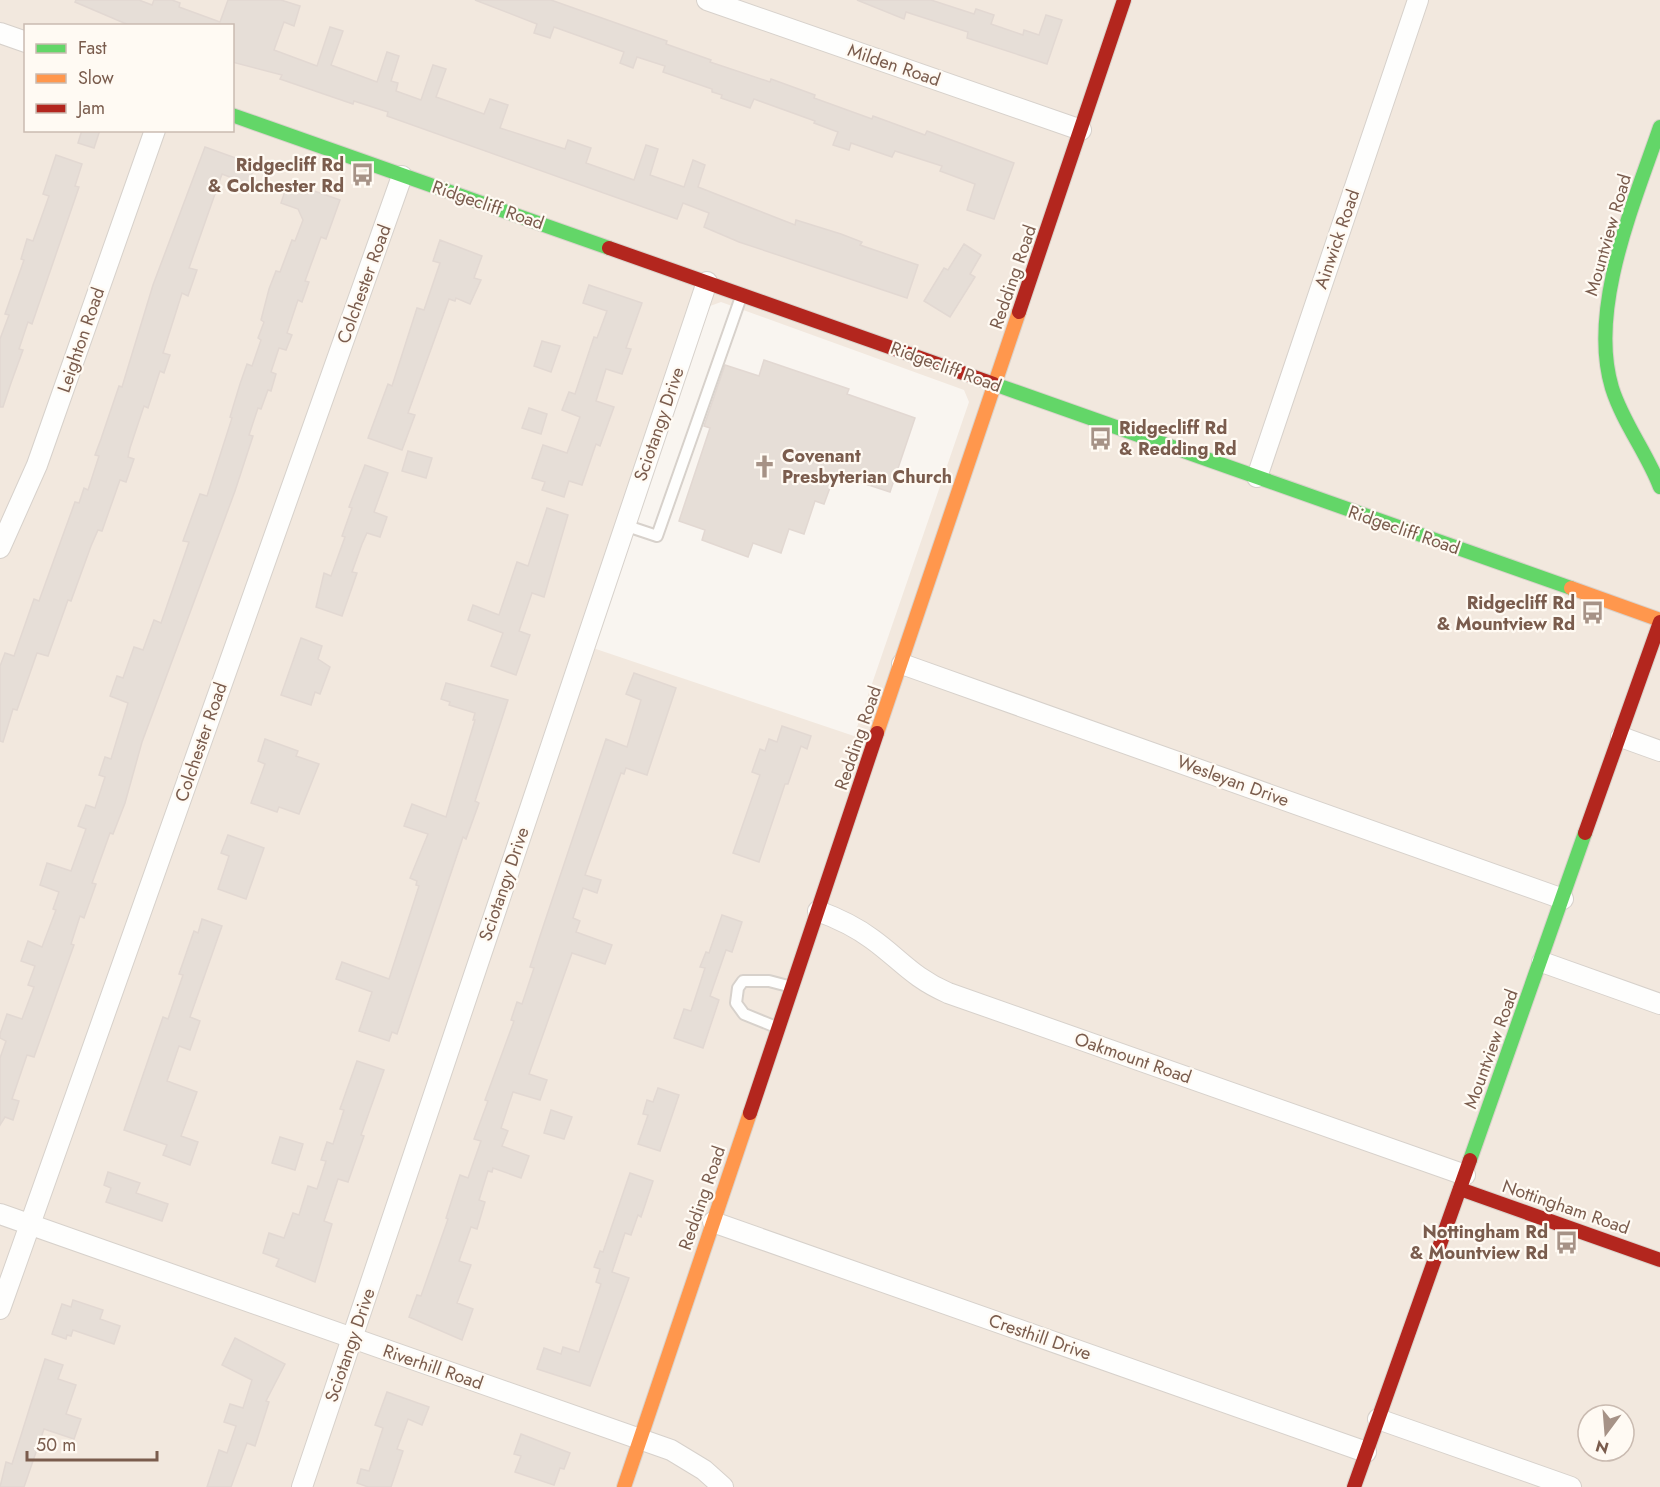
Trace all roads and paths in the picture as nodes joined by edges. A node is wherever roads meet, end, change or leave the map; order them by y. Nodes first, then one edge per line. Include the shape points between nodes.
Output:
1 (707, 0) edge
2 (1124, 0) edge
3 (1418, 0) edge
4 (0, 33) edge
5 (24, 41) edge
6 (234, 116) edge
7 (1660, 127) edge
8 (1081, 130) junction
9 (154, 132) edge
10 (402, 176) junction
11 (707, 282) junction
12 (741, 294) junction
13 (995, 384) junction
14 (1257, 477) junction
15 (1660, 487) edge
16 (624, 525) junction
17 (0, 548) edge
18 (1660, 621) edge
19 (902, 664) junction
20 (1621, 737) junction
21 (1660, 751) edge
22 (1563, 899) junction
23 (818, 911) junction
24 (1542, 962) junction
25 (792, 987) junction
26 (1660, 1004) edge
27 (779, 1028) junction
28 (1462, 1182) junction
29 (0, 1214) edge
30 (713, 1222) junction
31 (30, 1225) junction
32 (1660, 1260) edge
33 (0, 1309) edge
34 (353, 1338) junction
35 (1378, 1419) junction
36 (640, 1439) junction
37 (1366, 1452) junction
38 (302, 1487) edge
39 (624, 1487) edge
40 (723, 1487) edge
41 (1354, 1487) edge
42 (1571, 1487) edge

1 - 8 street, Milden Road
2 - 8 street, Redding Road
3 - 14 street, Ainwick Road
4 - 5 street
6 - 10 street, Ridgecliff Road
7 - 15 street, Mountview Road via 1608,290 1604,339 1613,391
8 - 13 street, Redding Road
9 - 17 street, Leighton Road via 37,465
10 - 11 street, Ridgecliff Road
10 - 31 street, Colchester Road
11 - 12 street, Ridgecliff Road
11 - 16 street, Sciotangy Drive
12 - 13 street, Ridgecliff Road
12 - 16 lane via 657,536
13 - 14 street, Ridgecliff Road
13 - 19 street, Redding Road
14 - 18 street, Ridgecliff Road
16 - 34 street, Sciotangy Drive
18 - 20 street, Mountview Road
19 - 22 street, Wesleyan Drive
19 - 23 street, Redding Road
20 - 21 street
20 - 22 street, Mountview Road
22 - 24 street, Mountview Road
23 - 25 street, Redding Road
23 - 28 street, Oakmount Road via 873,939 910,972 948,993
24 - 26 street
24 - 28 street, Mountview Road
25 - 27 street, Redding Road
25 - 27 lane via 752,980 743,981 738,988 736,1003 744,1014
27 - 30 street, Redding Road
28 - 32 street, Nottingham Road
28 - 35 street, Mountview Road
29 - 31 street, Riverhill Road
30 - 36 street, Redding Road
30 - 37 street, Cresthill Drive
31 - 33 street, Colchester Road
31 - 34 street, Riverhill Road
34 - 36 street, Riverhill Road
34 - 38 street, Sciotangy Drive
35 - 37 street, Mountview Road
35 - 42 street
36 - 39 street, Redding Road
36 - 40 street, Riverhill Road via 688,1459
37 - 41 street, Mountview Road

